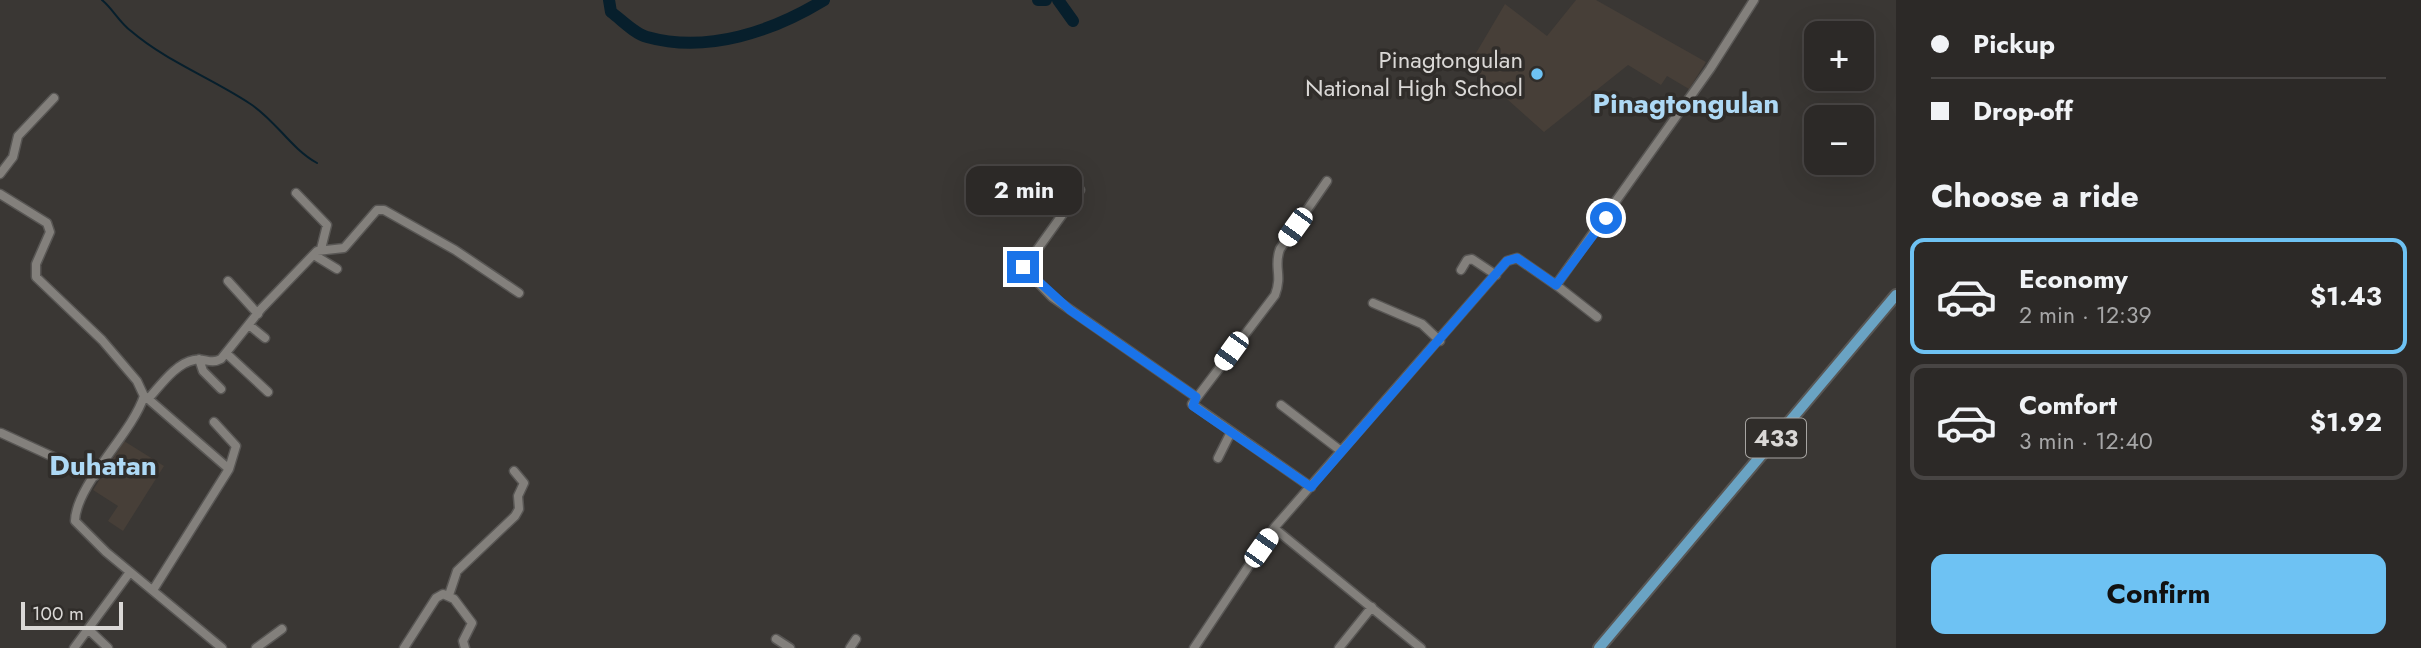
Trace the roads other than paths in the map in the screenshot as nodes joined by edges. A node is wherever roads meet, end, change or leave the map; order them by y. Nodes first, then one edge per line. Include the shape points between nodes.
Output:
1 (1754, 0) edge
2 (54, 98) dead end
3 (0, 174) edge
4 (1327, 181) dead end
5 (1080, 190) dead end
6 (296, 193) dead end
7 (0, 194) edge
8 (318, 252) junction
9 (337, 269) dead end
10 (1461, 270) dead end
11 (1496, 275) junction
12 (228, 281) dead end
13 (1556, 285) junction
14 (519, 293) dead end
15 (1896, 295) edge
16 (1373, 303) dead end
17 (258, 314) junction
18 (1597, 317) dead end
19 (249, 325) junction
20 (265, 338) dead end
21 (1440, 341) junction
22 (226, 353) junction
23 (199, 359) junction
24 (221, 389) dead end
25 (268, 392) dead end
26 (146, 397) junction
27 (1196, 397) junction
28 (1281, 405) dead end
29 (214, 422) dead end
30 (1, 432) edge
31 (1231, 432) junction
32 (1341, 451) junction
33 (1218, 458) dead end
34 (229, 470) junction
35 (514, 471) dead end
36 (95, 476) junction
37 (1311, 487) junction
38 (1274, 528) junction
39 (130, 572) junction
40 (153, 590) junction
41 (449, 595) junction
42 (1372, 607) junction
43 (88, 629) junction
44 (282, 629) dead end
45 (776, 639) dead end
46 (856, 639) dead end
47 (74, 648) edge
48 (108, 648) edge
49 (222, 648) edge
50 (256, 648) edge
51 (404, 648) edge
52 (465, 648) edge
53 (790, 648) edge
54 (850, 648) edge
55 (1194, 648) edge
56 (1339, 648) edge
57 (1421, 648) edge
58 (1599, 648) edge

1 - 13 street
2 - 3 street via 18,136 13,158
4 - 27 street via 1279,249 1275,295
5 - 27 street via 1024,268 1070,310
6 - 8 street via 327,225
7 - 26 street via 47,223 50,232 36,264 36,277 102,341
8 - 9 street
8 - 14 street via 344,248 373,213 384,210
8 - 17 street
10 - 11 street via 1469,258
11 - 13 street via 1510,259 1517,258
11 - 21 street
12 - 17 street
13 - 18 street
15 - 58 main road, 433
16 - 21 street via 1418,321
17 - 19 street
19 - 20 street
19 - 22 street
21 - 32 street
22 - 23 street via 214,362
22 - 25 street
23 - 24 street via 203,371
23 - 26 street via 177,369
26 - 34 street
26 - 36 street
27 - 31 street via 1193,406
28 - 32 street
29 - 34 street via 236,446
30 - 36 street
31 - 33 street
31 - 37 street
32 - 37 street
34 - 40 street
35 - 41 street via 524,483 519,509 457,570
36 - 39 street via 75,521
37 - 38 street
38 - 42 street
38 - 55 street
39 - 40 street
39 - 43 street
40 - 49 street
41 - 51 street via 436,598
41 - 52 street via 472,623 463,641
42 - 56 street
42 - 57 street
43 - 47 street
43 - 48 street
44 - 50 street
45 - 53 street
46 - 54 street

